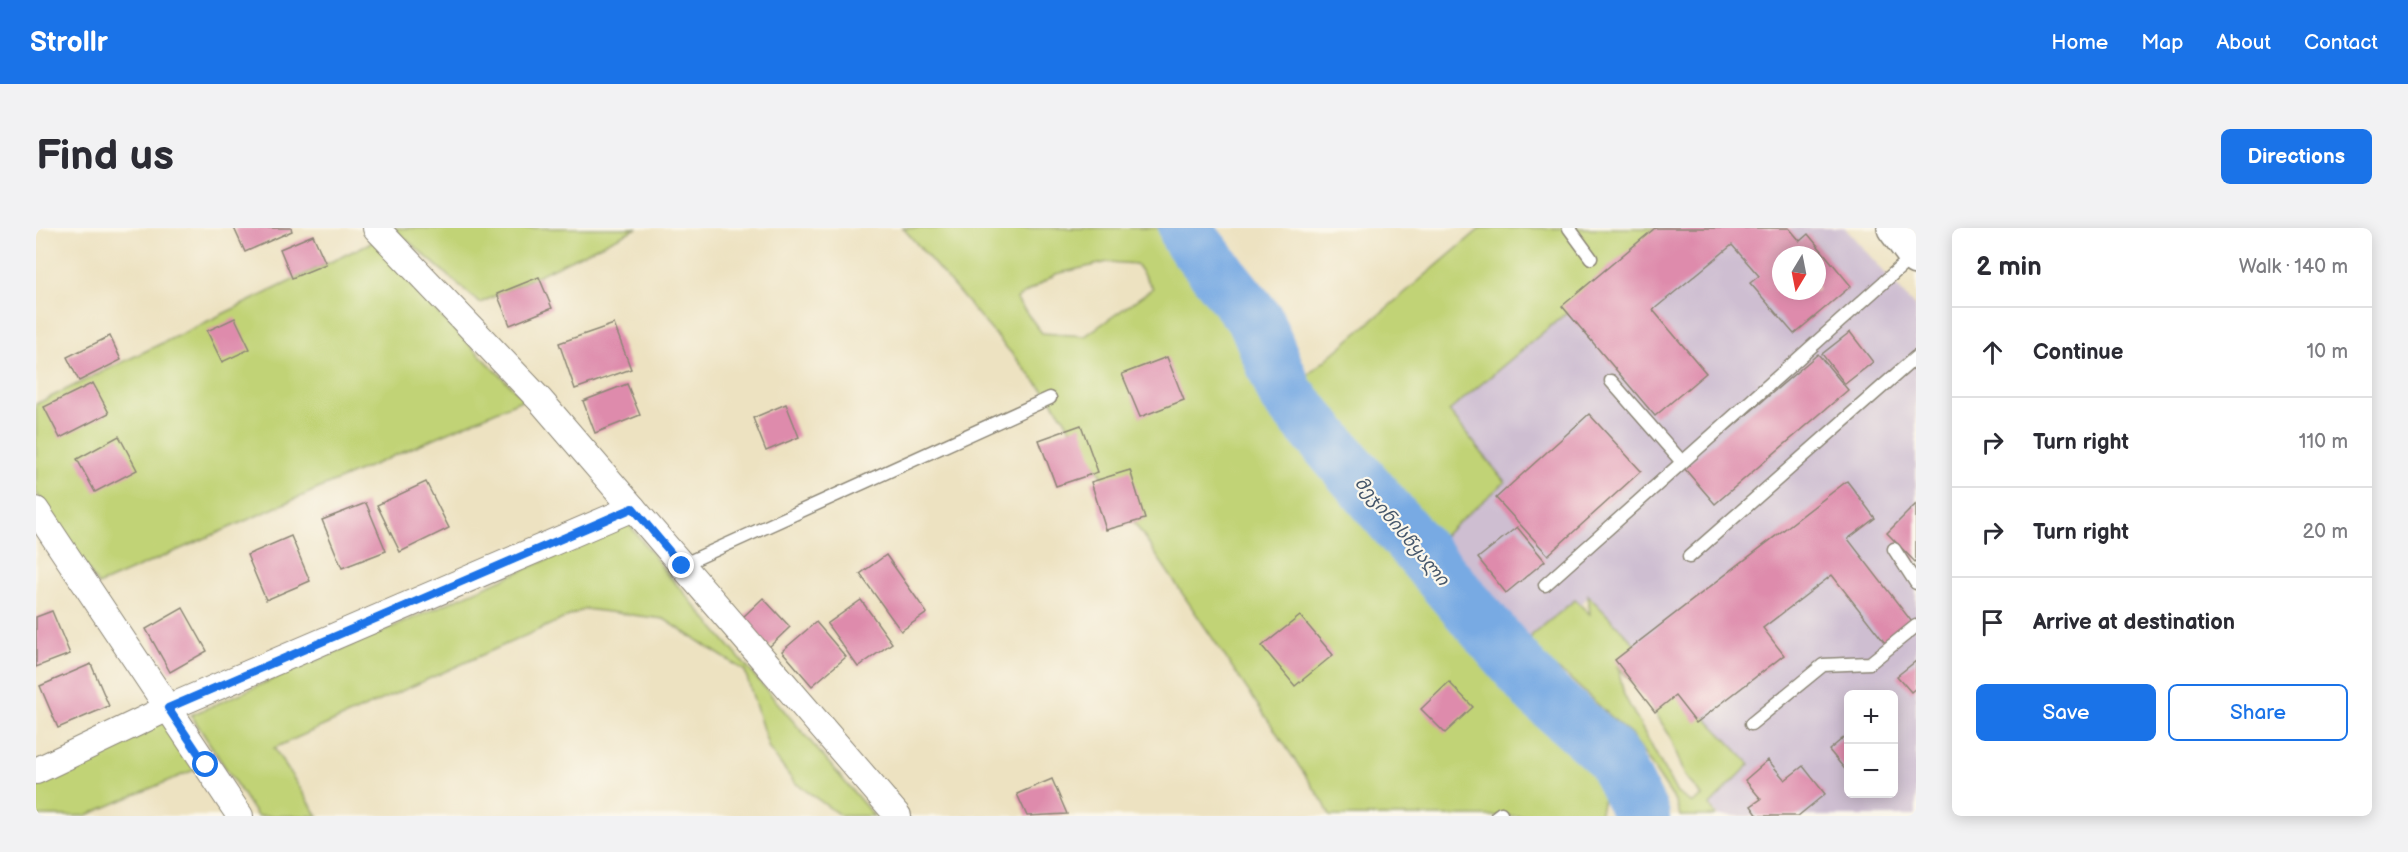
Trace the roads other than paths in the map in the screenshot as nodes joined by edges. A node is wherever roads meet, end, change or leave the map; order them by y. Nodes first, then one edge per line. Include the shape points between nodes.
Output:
1 (375, 228) edge
2 (1569, 228) edge
3 (1894, 228) edge
4 (1915, 256) edge
5 (1591, 258) dead end
6 (1916, 357) edge
7 (1611, 381) dead end
8 (1050, 398) dead end
9 (1682, 462) junction
10 (633, 508) junction
11 (36, 510) edge
12 (1894, 549) dead end
13 (1689, 557) dead end
14 (682, 566) junction
15 (1916, 583) edge
16 (1545, 585) dead end
17 (1916, 626) edge
18 (168, 708) junction
19 (1751, 724) dead end
20 (36, 771) edge
21 (240, 816) edge
22 (898, 816) edge

1 - 10 street via 540,400
2 - 5 lane
3 - 4 highway
4 - 9 lane
6 - 13 lane
7 - 9 lane
8 - 14 lane
9 - 16 lane
10 - 14 street
10 - 18 street
11 - 18 street
12 - 15 lane
14 - 22 street
17 - 19 lane via 1870,663 1823,666
18 - 20 street
18 - 21 street

